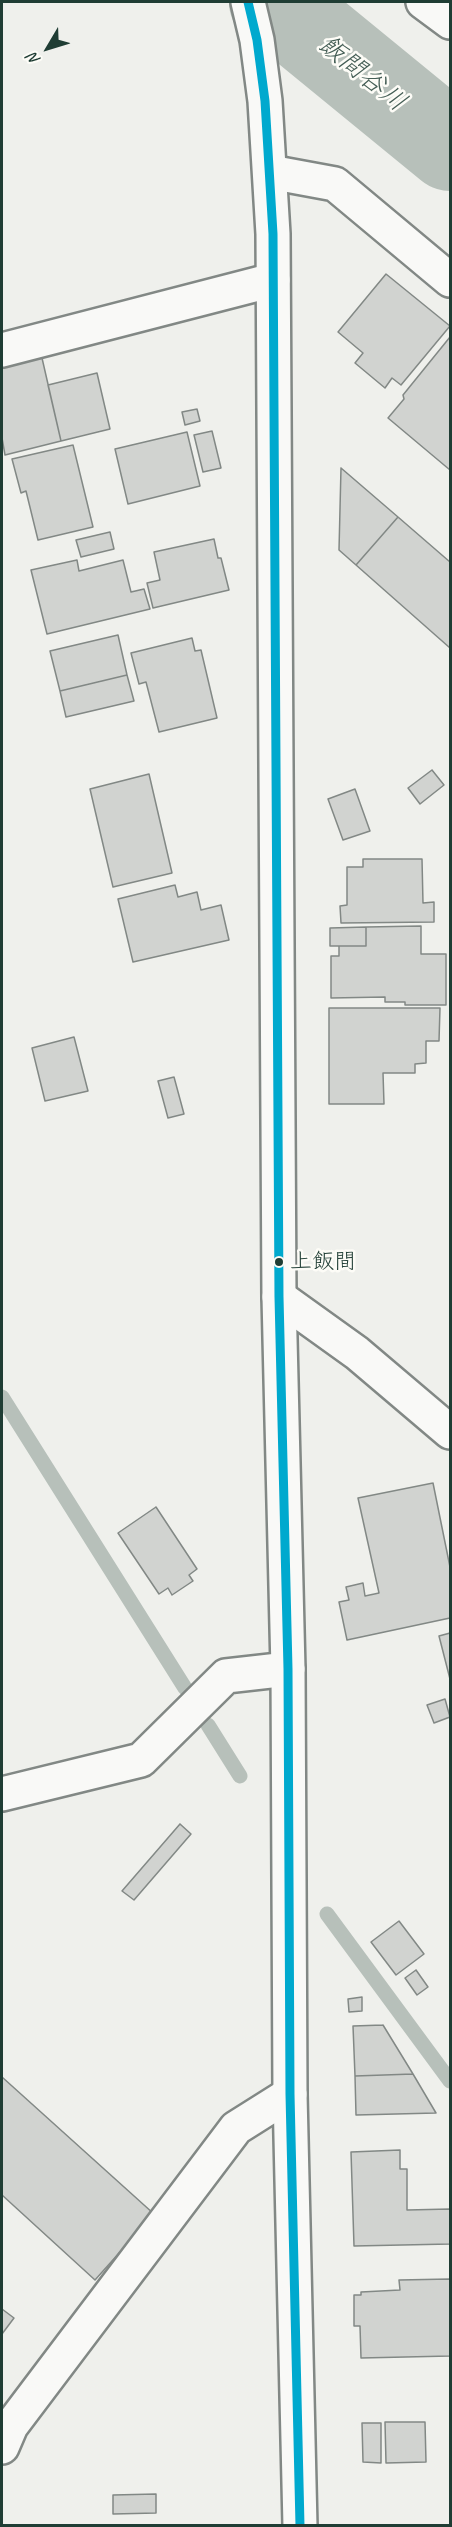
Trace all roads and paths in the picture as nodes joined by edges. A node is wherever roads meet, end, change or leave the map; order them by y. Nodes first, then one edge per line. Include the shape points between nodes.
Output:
1 (248, 2) edge
2 (423, 2) edge
3 (450, 22) edge
4 (270, 172) junction
5 (273, 280) junction
6 (450, 280) edge
7 (2, 350) edge
8 (279, 1297) junction
9 (450, 1432) edge
10 (288, 1669) junction
11 (2, 1794) edge
12 (290, 2094) junction
13 (2, 2447) edge
14 (300, 2526) edge

1 - 4 main road via 257,40
2 - 3 main road
4 - 5 main road
4 - 6 main road via 335,184
5 - 7 main road
5 - 8 main road
8 - 9 main road via 357,1353
8 - 10 main road
10 - 11 main road via 226,1676 141,1760
10 - 12 main road
12 - 13 main road via 236,2128 11,2426
12 - 14 main road

